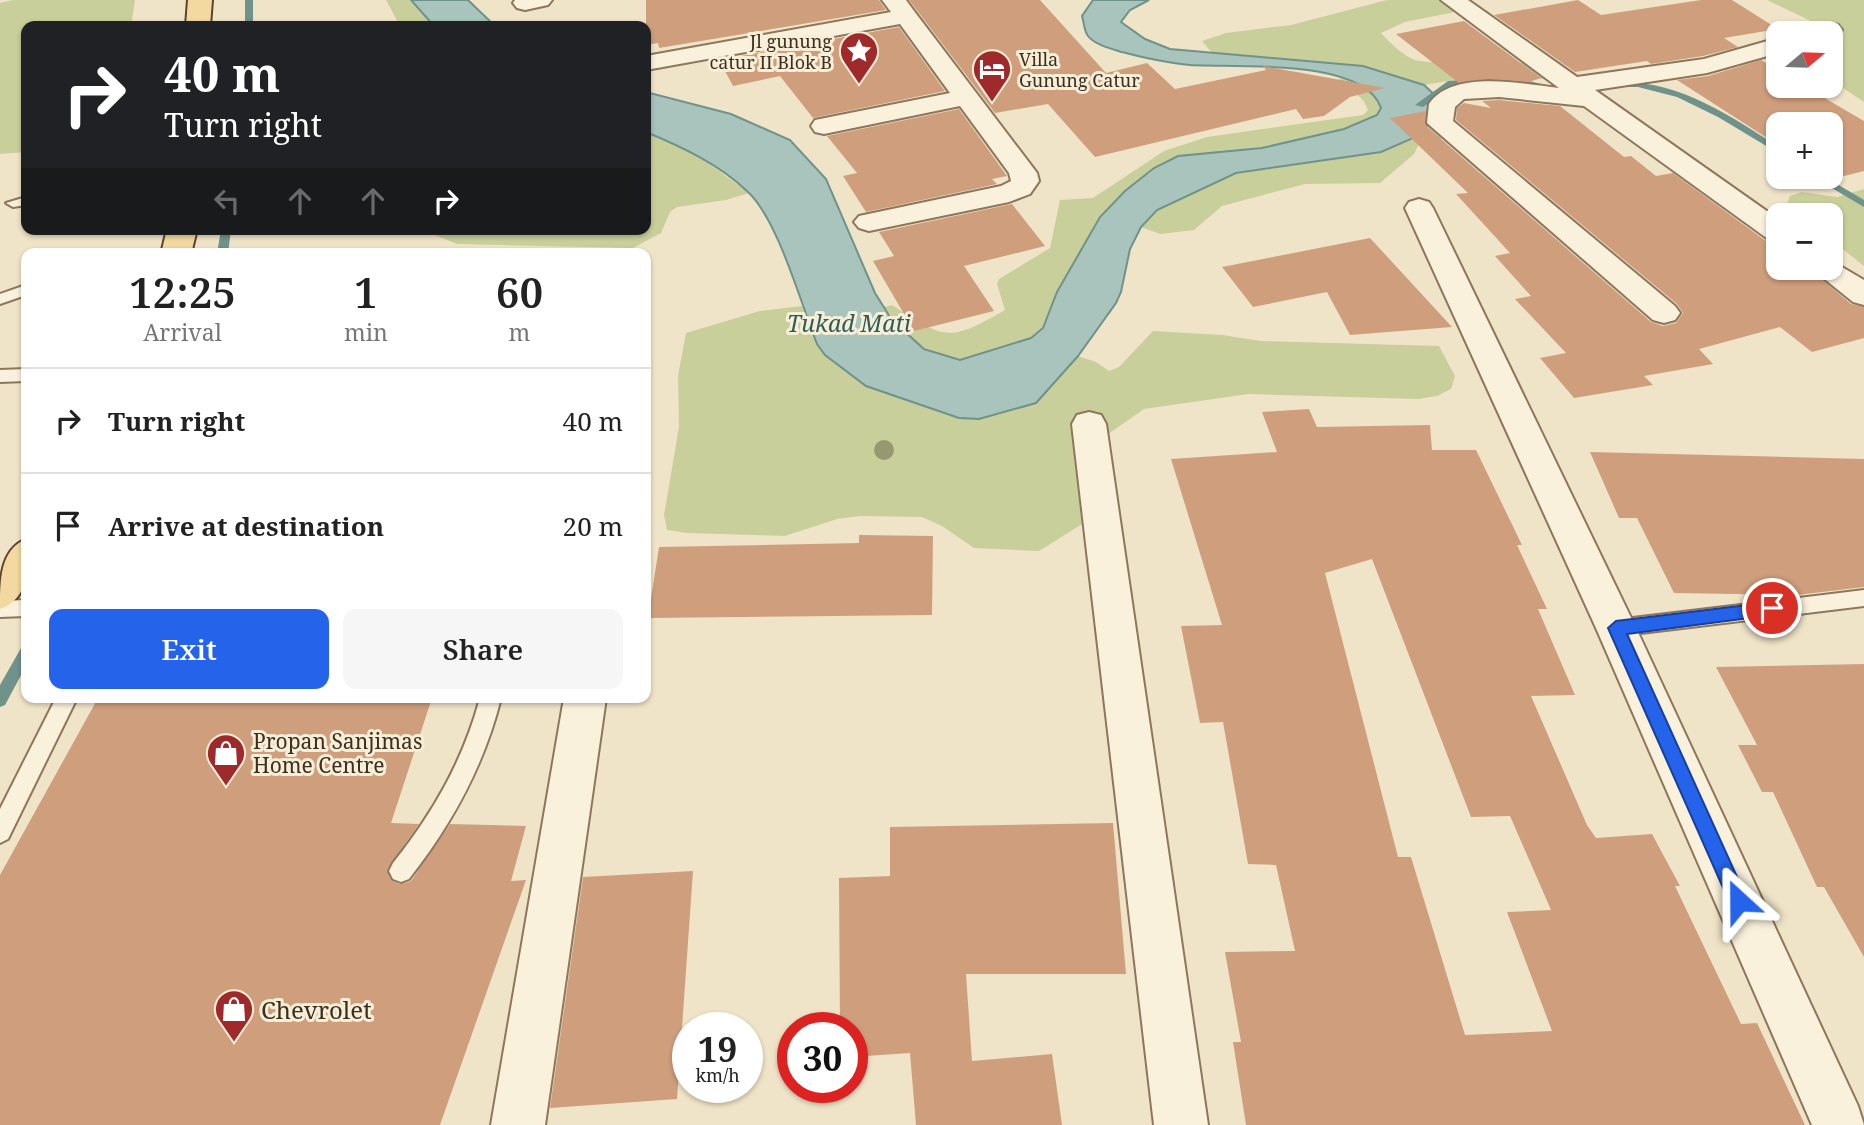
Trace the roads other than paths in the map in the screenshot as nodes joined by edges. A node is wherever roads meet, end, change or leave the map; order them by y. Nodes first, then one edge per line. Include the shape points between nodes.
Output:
1 (200, 0) edge
2 (1453, 0) edge
3 (900, 8) edge
4 (198, 21) edge
5 (1766, 49) edge
6 (651, 62) edge
7 (1580, 92) junction
8 (966, 97) junction
9 (824, 127) dead end
10 (1419, 208) dead end
11 (869, 222) dead end
12 (1766, 224) edge
13 (1843, 280) edge
14 (21, 292) edge
15 (1864, 295) edge
16 (0, 299) edge
17 (1664, 313) dead end
18 (21, 374) edge
19 (0, 376) edge
20 (1089, 424) dead end
21 (21, 562) edge
22 (0, 593) edge
23 (1864, 598) edge
24 (21, 608) edge
25 (0, 609) edge
26 (1616, 628) junction
27 (64, 703) edge
28 (489, 703) edge
29 (584, 703) edge
30 (0, 832) edge
31 (401, 871) dead end
32 (518, 1125) edge
33 (1181, 1125) edge
34 (1839, 1125) edge

1 - 4 main road
2 - 7 street
3 - 6 street
3 - 8 street
5 - 7 street via 1707,66
7 - 12 street
7 - 17 street via 1457,92 1443,104 1440,123
8 - 9 street
8 - 11 street via 1023,173 1025,181 1020,188
10 - 26 street
13 - 15 street
14 - 16 lane
18 - 19 lane
20 - 33 street
21 - 22 main road
23 - 26 lane
24 - 25 lane
26 - 34 street
27 - 30 lane
28 - 31 lane via 456,794 435,830
29 - 32 street

